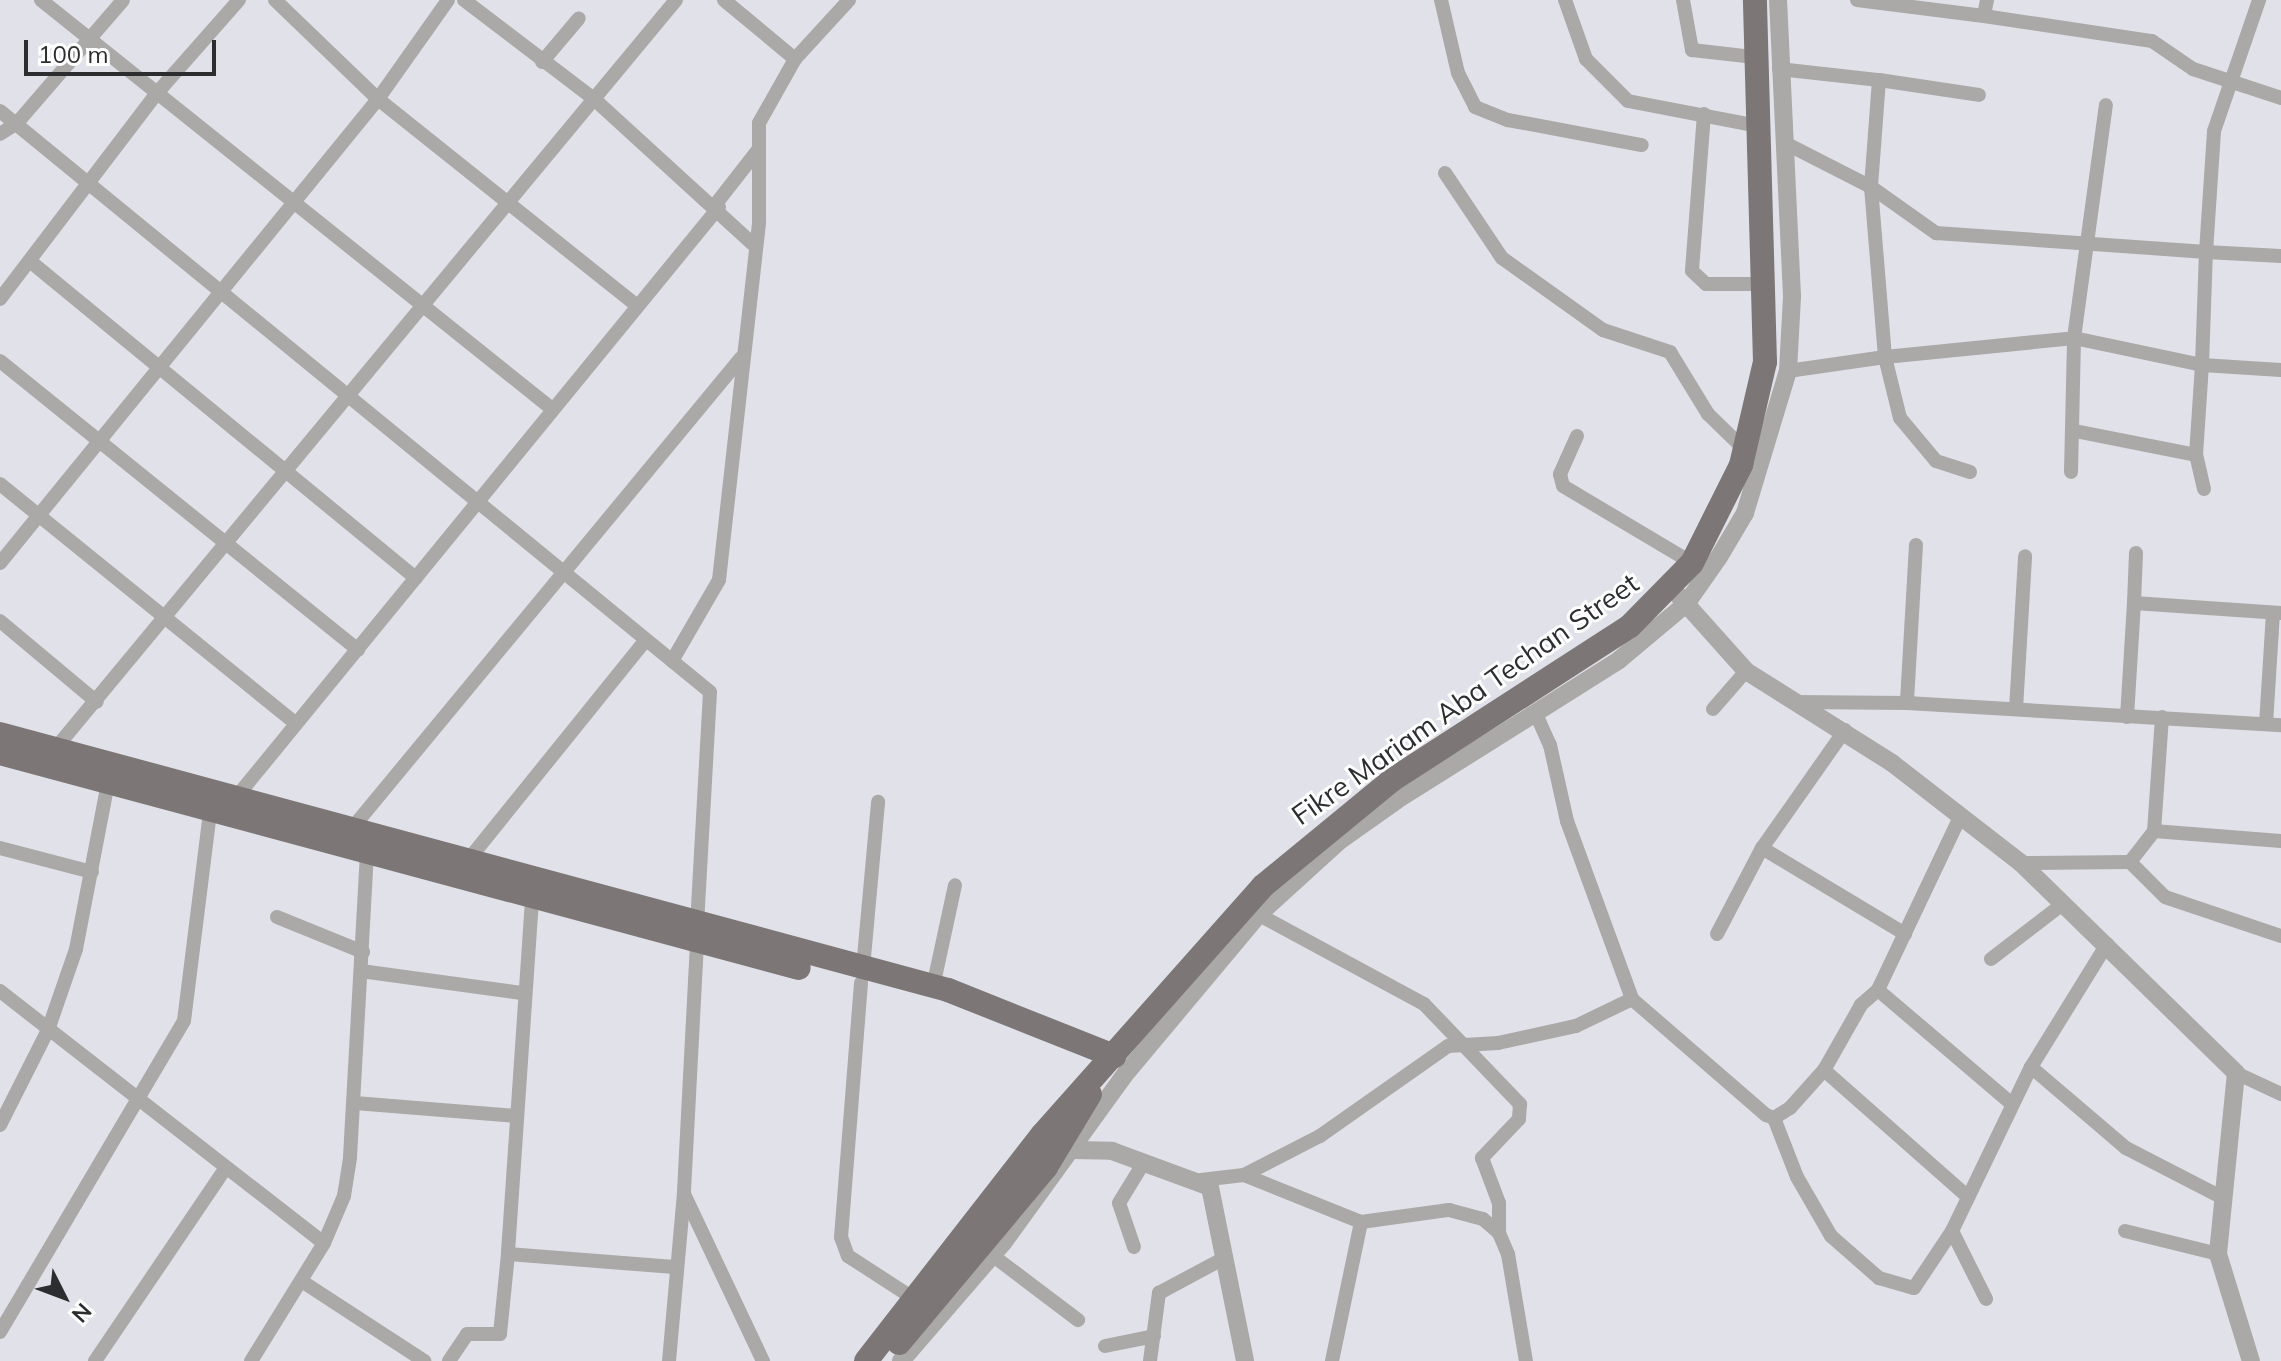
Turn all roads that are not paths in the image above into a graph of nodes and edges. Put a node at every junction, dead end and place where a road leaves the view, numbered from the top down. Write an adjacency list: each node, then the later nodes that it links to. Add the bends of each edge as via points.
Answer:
1 (41, 0): 20 (street)
2 (123, 0): 20 (street)
3 (239, 0): 27 (street)
4 (275, 0): 30 (street)
5 (448, 0): 30 (street)
6 (464, 0): 23 (street)
7 (676, 0): 31 (street)
8 (724, 0): 22 (street)
9 (849, 0): 22 (street)
10 (1441, 0): 39 (street, via 1458,73 1475,107 1508,120)
11 (1565, 0): 34 (street, via 1586,59 1615,92 1644,105)
12 (1683, 0): 21 (street, via 1692,50)
13 (1755, 0): 21 (main road, Fikre Mariam Aba Techan Street)
14 (1778, 0): 24 (street)
15 (1857, 0): 18 (street)
16 (1987, 0): 18 (street)
17 (2259, 0): 26 (street)
18 (1984, 16): 26 (street, via 2152,41 2193,69)
19 (579, 18): 23 (street)
20 (89, 39): 27 (street); 35 (street)
21 (1753, 57): 36 (main road, Fikre Mariam Aba Techan Street)
22 (795, 59): 40 (street, via 763,109)
23 (542, 62): 31 (street)
24 (1779, 69): 25 (street); 38 (street)
25 (1879, 80): 28 (street); 43 (street)
26 (2229, 82): 29 (street); 49 (street, via 2209,153)
27 (157, 93): 42 (street); 44 (street)
28 (1979, 95)
29 (2281, 98)
30 (378, 99): 44 (street); 45 (street)
31 (594, 99): 45 (street); 46 (street)
32 (2106, 105): 48 (street)
33 (0, 111): 35 (street)
34 (1704, 114): 36 (street); 52 (street, via 1692,271 1706,284)
35 (17, 123): 37 (street); 42 (street)
36 (1758, 126): 52 (main road, Fikre Mariam Aba Techan Street)
37 (0, 134)
38 (1783, 142): 43 (street); 64 (street, via 1792,296)
39 (1642, 145)
40 (758, 150): 46 (street); 47 (street)
41 (1445, 173): 70 (street, via 1502,258 1603,330 1670,352 1708,414)
42 (88, 185): 51 (street); 53 (street)
43 (1871, 187): 48 (street, via 1936,233); 58 (street)
44 (296, 201): 53 (street); 55 (street)
45 (506, 202): 55 (street); 56 (street)
46 (717, 206): 47 (street); 56 (street)
47 (753, 244): 59 (street)
48 (2085, 245): 49 (street); 57 (street)
49 (2206, 252): 50 (street); 62 (street)
50 (2281, 256)
51 (31, 262): 54 (street); 61 (street)
52 (1762, 284): 70 (main road, Fikre Mariam Aba Techan Street, via 1765,362)
53 (219, 292): 61 (street); 65 (street)
54 (0, 299)
55 (421, 305): 65 (street); 66 (street)
56 (636, 305): 66 (street)
57 (2074, 338): 58 (street); 62 (street); 67 (street)
58 (1885, 357): 64 (street); 73 (street, via 1900,418 1936,461)
59 (741, 358): 85 (street); 94 (street, via 719,580)
60 (0, 361): 69 (street)
61 (160, 365): 69 (street); 72 (street)
62 (2202, 365): 63 (street); 71 (street)
63 (2281, 370)
64 (1788, 371): 87 (street, via 1745,513)
65 (351, 394): 72 (street); 77 (street)
66 (551, 408): 77 (street)
67 (2075, 431): 71 (street); 74 (street)
68 (1577, 436): 84 (street, via 1560,474 1563,486)
69 (99, 441): 78 (street); 79 (street)
70 (1745, 450): 84 (main road, Fikre Mariam Aba Techan Street, via 1727,502)
71 (2196, 455): 76 (street)
72 (287, 470): 79 (street); 86 (street)
73 (1970, 472)
74 (2071, 472)
75 (0, 484): 78 (street)
76 (2204, 489)
77 (479, 497): 85 (street); 86 (street)
78 (39, 516): 83 (street); 90 (street)
79 (224, 544): 90 (street); 93 (street)
80 (1916, 545): 98 (street)
81 (2136, 553): 88 (street)
82 (2025, 556): 100 (street)
83 (0, 563)
84 (1692, 563): 87 (main road, Fikre Mariam Aba Techan Street)
85 (562, 568): 92 (street); 116 (street)
86 (416, 578): 93 (street)
87 (1679, 596): 95 (street); 101 (street, via 1619,660); 128 (main road, Fikre Mariam Aba Techan Street, via 1352,808)
88 (2134, 603): 89 (street); 102 (street)
89 (2277, 613): 105 (street)
90 (167, 619): 96 (street); 104 (street)
91 (0, 621): 96 (street)
92 (645, 641): 94 (street); 123 (street)
93 (358, 650): 104 (street)
94 (672, 661): 130 (street, via 710,692 713,708)
95 (1746, 671): 97 (street); 99 (street)
96 (97, 702): 108 (street)
97 (1795, 702): 98 (street); 106 (street)
98 (1907, 703): 100 (street)
99 (1713, 709)
100 (2016, 709): 102 (street)
101 (1536, 714): 128 (street, via 1349,834); 143 (street, via 1567,821)
102 (2127, 717): 103 (street)
103 (2162, 717): 105 (street); 115 (street)
104 (295, 723): 111 (street)
105 (2273, 724)
106 (1845, 730): 114 (street); 119 (street)
107 (0, 734): 108 (main road)
108 (55, 749): 111 (main road)
109 (0, 753): 110 (main road)
110 (108, 783): 113 (main road); 124 (street)
111 (234, 800): 116 (main road)
112 (878, 802): 138 (street)
113 (210, 813): 120 (main road); 152 (street, via 184,1021)
114 (1961, 815): 122 (street); 132 (street)
115 (2154, 831): 117 (street); 121 (street)
116 (349, 832): 123 (main road)
117 (2281, 841)
118 (0, 848): 124 (street)
119 (1762, 848): 131 (street); 132 (street)
120 (367, 857): 126 (main road); 135 (street)
121 (2130, 862): 122 (street); 133 (street, via 2165,897)
122 (2021, 863): 127 (street)
123 (465, 864): 130 (main road)
124 (92, 872): 145 (street, via 76,949)
125 (955, 885): 139 (street)
126 (532, 900): 130 (main road); 142 (street)
127 (2064, 903): 134 (street); 136 (street)
128 (1251, 910): 146 (street, via 1405,991); 147 (main road, Fikre Mariam Aba Techan Street); 157 (street)
129 (277, 917): 135 (street)
130 (697, 934): 138 (main road); 165 (street)
131 (1717, 934)
132 (1905, 934): 140 (street)
133 (2281, 936)
134 (2107, 944): 148 (street); 150 (street)
135 (363, 952): 137 (street)
136 (1991, 959)
137 (361, 971): 142 (street); 153 (street)
138 (862, 975): 139 (main road); 144 (main road, via 944,1003); 180 (street, via 841,1237 848,1256)
139 (933, 987): 144 (main road)
140 (1878, 990): 149 (street, via 1861,1005); 154 (street)
141 (0, 991): 145 (street)
142 (522, 993): 155 (street)
143 (1632, 999): 146 (street, via 1567,1028 1498,1043); 156 (street, via 1755,1108)
144 (981, 1005): 147 (main road)
145 (48, 1030): 152 (street); 158 (street)
146 (1463, 1043): 163 (street, via 1448,1046 1320,1136); 171 (street, via 1522,1111 1482,1158 1499,1203)
147 (1107, 1063): 180 (main road, Fikre Mariam Aba Techan Street); 194 (main road, via 1046,1167)
148 (2031, 1067): 154 (street); 167 (street, via 2126,1148)
149 (1824, 1070): 156 (street); 166 (street)
150 (2236, 1073): 151 (street); 167 (street)
151 (2279, 1090)
152 (140, 1098): 162 (street); 183 (street)
153 (355, 1103): 155 (street); 172 (street, via 344,1196)
154 (2012, 1104): 166 (street)
155 (516, 1116): 174 (street)
156 (1774, 1118): 169 (street, via 1797,1177 1831,1236 1879,1278 1914,1288)
157 (1092, 1124): 159 (street); 160 (street)
158 (0, 1125)
159 (1073, 1150): 160 (street); 176 (street)
160 (1112, 1151): 161 (street)
161 (1144, 1162): 164 (street); 173 (street, via 1119,1203)
162 (225, 1169): 172 (street); 188 (street)
163 (1244, 1175): 164 (street); 168 (street)
164 (1201, 1180): 177 (street, via 1216,1200)
165 (684, 1194): 178 (street); 192 (street)
166 (1968, 1197): 169 (street)
167 (2221, 1197): 175 (street)
168 (1361, 1222): 171 (street, via 1449,1210 1483,1219); 187 (street)
169 (1952, 1231): 181 (street)
170 (2125, 1231): 175 (street)
171 (1499, 1233): 198 (street, via 1515,1284)
172 (324, 1243): 179 (street)
173 (1134, 1247)
174 (508, 1254): 178 (street); 190 (street, via 500,1334 467,1334)
175 (2218, 1254): 199 (street)
176 (992, 1255): 182 (street); 195 (street)
177 (1226, 1257): 184 (street, via 1159,1293); 197 (street)
178 (674, 1267): 191 (street)
179 (303, 1282): 186 (street); 189 (street)
180 (913, 1298): 193 (main road, Fikre Mariam Aba Techan Street)
181 (1986, 1299)
182 (1078, 1320)
183 (0, 1332)
184 (1154, 1336): 185 (street); 196 (street)
185 (1105, 1346)
186 (258, 1358)
187 (1335, 1360)
188 (95, 1361)
189 (424, 1361)
190 (449, 1361)
191 (669, 1361)
192 (763, 1361)
193 (866, 1361)
194 (885, 1361)
195 (901, 1361)
196 (1150, 1361)
197 (1245, 1361)
198 (1526, 1361)
199 (2251, 1361)

